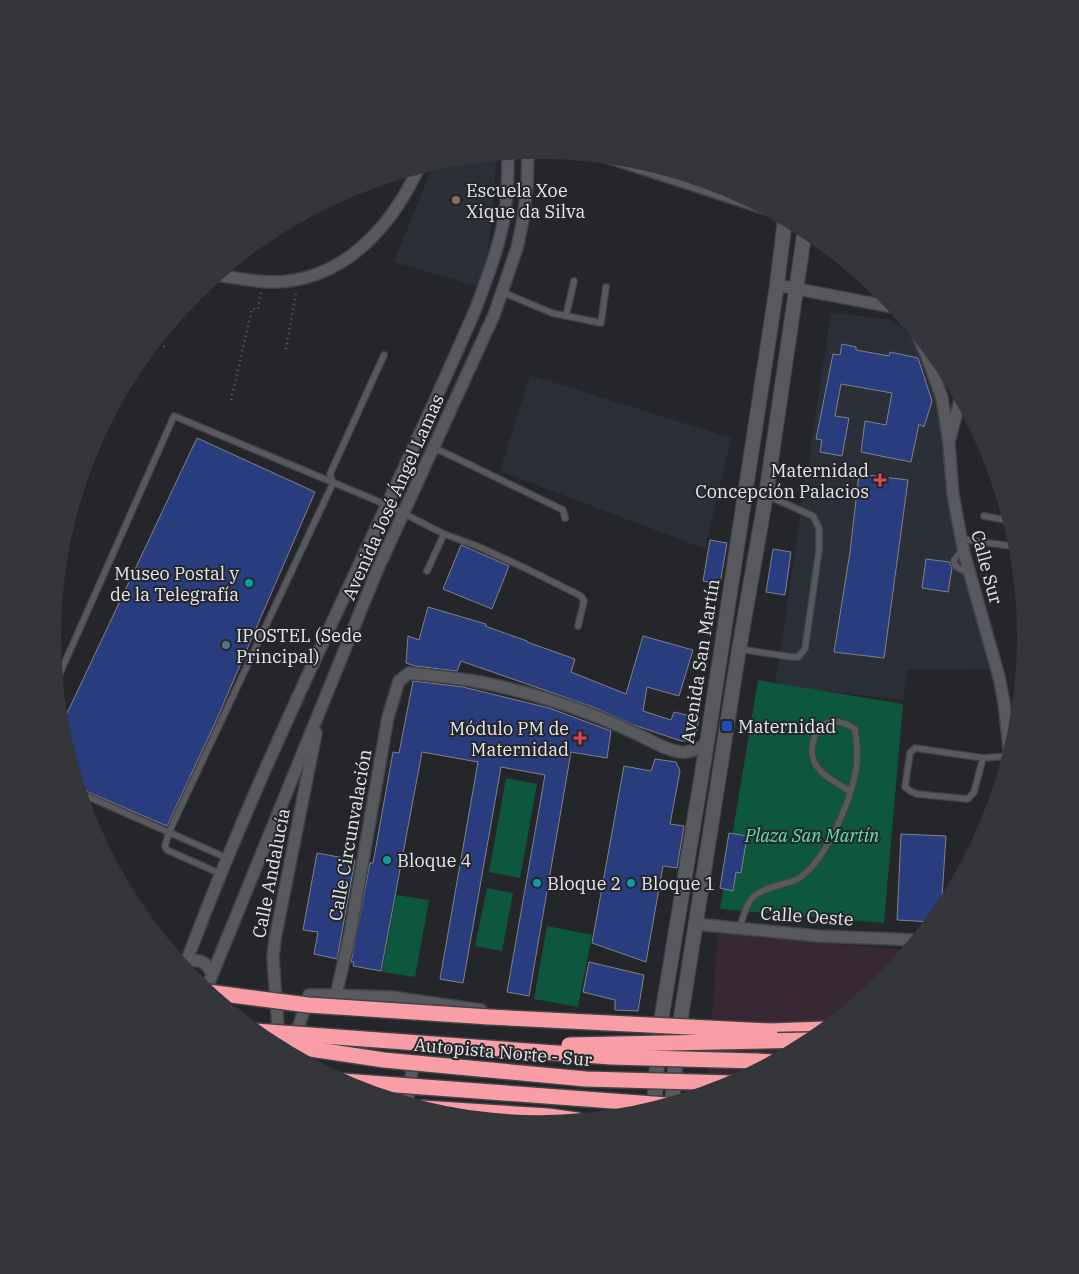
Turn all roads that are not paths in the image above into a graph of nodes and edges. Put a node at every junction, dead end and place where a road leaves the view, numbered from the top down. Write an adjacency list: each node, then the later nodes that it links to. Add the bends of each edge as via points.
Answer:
1 (528, 159): 13 (street, Avenida José Ángel Lamas, via 523,220)
2 (508, 160): 23 (street, Avenida José Ángel Lamas, via 504,218 490,270)
3 (414, 176): 8 (street, via 386,222 366,244 339,265 298,280 264,282)
4 (682, 181): 5 (street)
5 (702, 187)
6 (784, 226): 10 (main road, Avenida San Martín)
7 (804, 238): 12 (main road, Avenida San Martín)
8 (225, 276)
9 (574, 281): 15 (lane)
10 (778, 285): 12 (street); 37 (main road, Avenida San Martín)
11 (606, 287): 15 (lane, via 601,323)
12 (796, 289): 14 (street); 22 (main road, Avenida San Martín)
13 (502, 292): 15 (lane); 20 (street, Avenida José Ángel Lamas)
14 (886, 308)
15 (566, 316)
16 (925, 354): 19 (street, Calle Sur, via 942,398)
17 (384, 355): 21 (lane, via 330,474)
18 (958, 406): 19 (street, Calle Sur)
19 (948, 444): 29 (street, Calle Sur)
20 (434, 448): 24 (street, Avenida José Ángel Lamas); 26 (lane, via 563,510)
21 (333, 483): 23 (lane); 34 (lane, via 174,416); 42 (lane)
22 (766, 495): 33 (main road, Avenida San Martín); 33 (lane, via 813,516 819,528 819,550 805,649 798,657 792,657)
23 (387, 505): 24 (lane); 43 (street, Avenida José Ángel Lamas)
24 (405, 513): 28 (lane); 35 (street, Avenida José Ángel Lamas)
25 (984, 516): 27 (lane)
26 (565, 518)
27 (1003, 519)
28 (444, 534): 31 (lane); 32 (lane, via 581,596 584,601)
29 (962, 544): 30 (lane); 36 (street, Calle Sur, via 999,677)
30 (1009, 547)
31 (427, 571)
32 (578, 626)
33 (739, 649): 45 (main road, Avenida San Martín)
34 (62, 669)
35 (321, 706): 50 (street, Avenida José Ángel Lamas); 59 (street, Calle Andalucía, via 275,939 273,958)
36 (1008, 735)
37 (707, 743): 53 (street, Calle Circunvalación, via 691,752 680,752 558,701 473,681 409,673 399,681 388,717 350,934); 57 (main road, Avenida San Martín)
38 (1002, 757): 39 (lane)
39 (983, 758): 39 (lane, via 916,748 910,753 905,787 917,794 968,798 974,792)
40 (850, 791): 40 (lane, via 857,761 855,729 847,724 824,723 818,728 812,746 814,762 823,773); 46 (lane, via 838,824 816,863 799,879 756,893 748,903)
41 (89, 797): 42 (lane)
42 (170, 832): 43 (lane); 44 (lane, via 165,846 167,850)
43 (227, 858): 44 (street, Avenida José Ángel Lamas)
44 (221, 874): 48 (street, Avenida José Ángel Lamas)
45 (695, 924): 46 (street, Calle Oeste); 68 (main road, Avenida San Martín)
46 (739, 928): 47 (street, Calle Oeste, via 818,936)
47 (909, 940)
48 (187, 960)
49 (189, 962): 50 (street, via 201,961)
50 (212, 974): 51 (street, Avenida José Ángel Lamas)
51 (209, 983)
52 (220, 993): 55 (highway, bridge, via 308,1006)
53 (336, 995): 57 (street, via 418,1000 537,1020 651,1028); 61 (street, via 309,995)
54 (813, 1029): 55 (highway)
55 (770, 1031): 58 (highway)
56 (270, 1032): 63 (highway, bridge)
57 (659, 1034): 70 (main road, Avenida San Martín)
58 (806, 1034)
59 (278, 1038)
60 (796, 1040): 63 (highway, bridge)
61 (292, 1046)
62 (292, 1046): 66 (highway, Autopista Norte - Sur, bridge, via 384,1060 586,1079)
63 (452, 1046): 64 (highway, bridge, via 612,1057)
64 (760, 1061)
65 (413, 1064): 69 (street)
66 (713, 1082)
67 (366, 1083): 71 (highway, bridge)
68 (673, 1096)
69 (408, 1097)
70 (655, 1101)
71 (645, 1103)
72 (492, 1112): 73 (highway)
73 (525, 1115)

